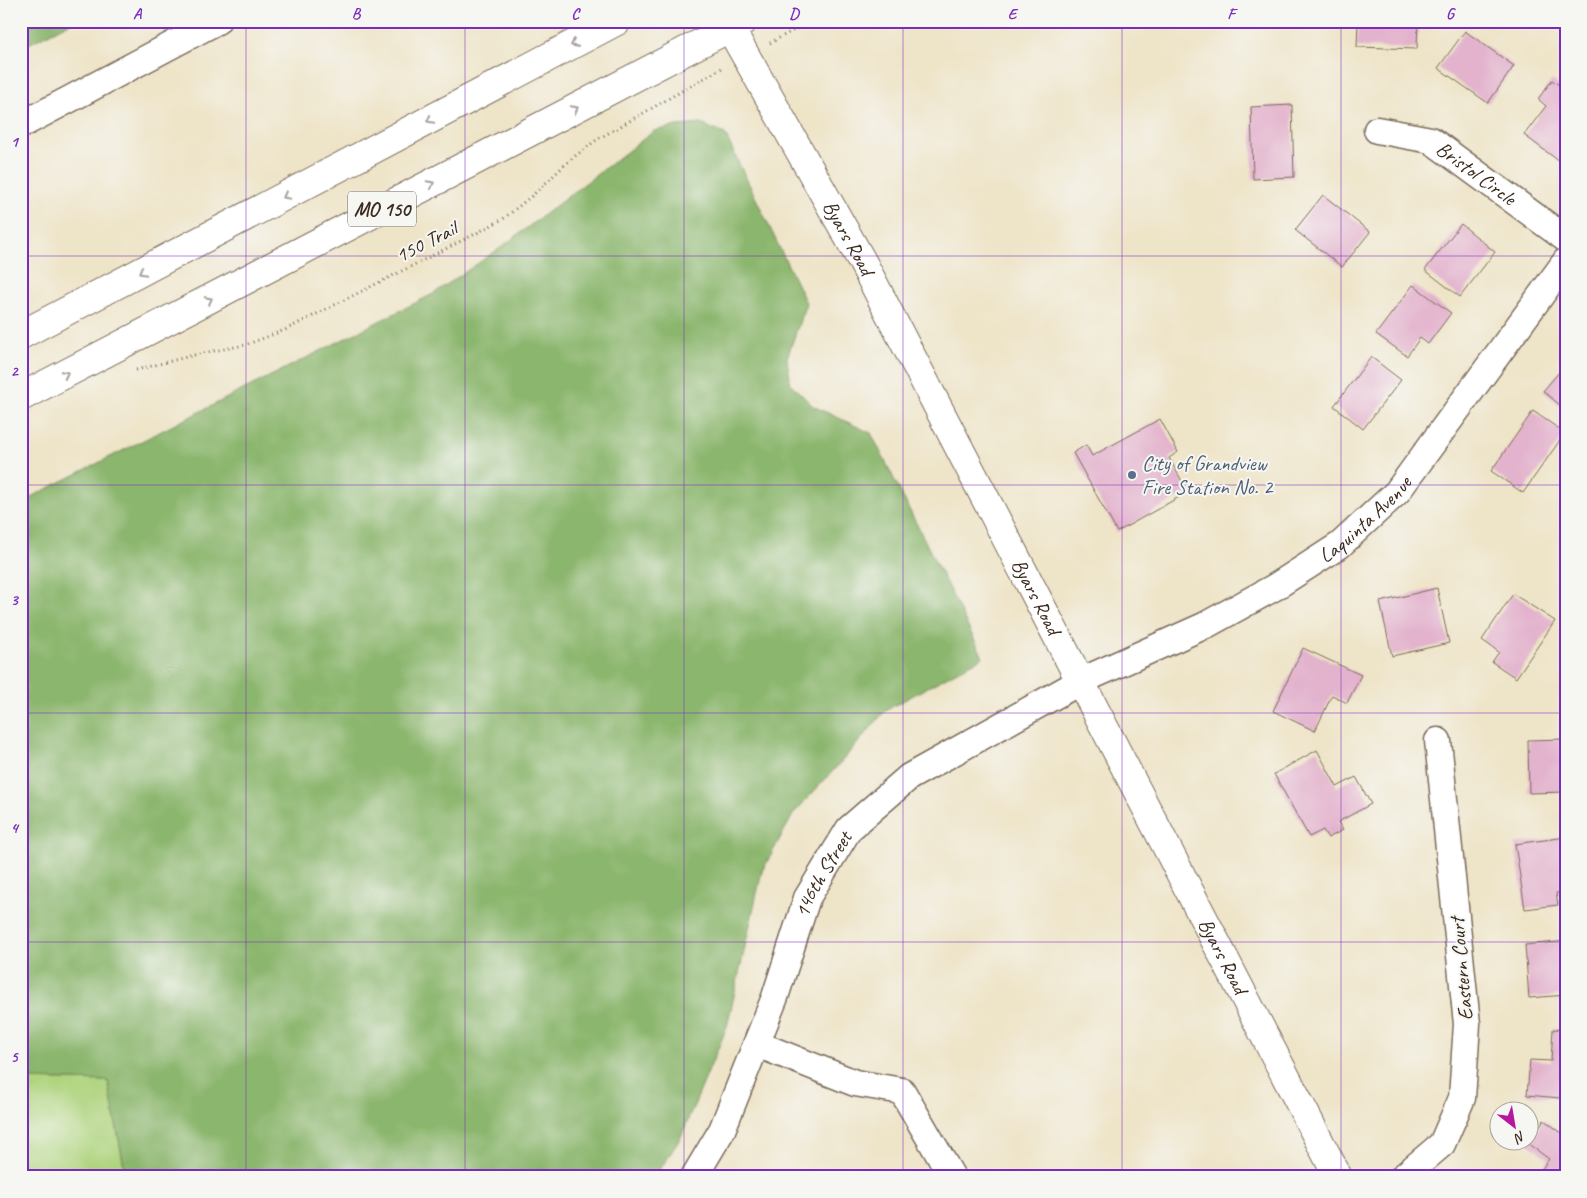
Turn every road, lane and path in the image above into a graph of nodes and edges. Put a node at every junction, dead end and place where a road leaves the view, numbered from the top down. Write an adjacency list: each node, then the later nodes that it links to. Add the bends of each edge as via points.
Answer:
1 (217, 21): 6 (street)
2 (617, 21): 10 (main road, MO 150, one-way to 10)
3 (811, 21): 5 (path, 150 Trail)
4 (733, 23): 5 (main road, Byars Road); 12 (main road, MO 150, one-way to 4)
5 (745, 55): 11 (path, 150 Trail, via 598,138 503,219 477,233 285,330 245,345); 13 (main road, Byars Road, via 863,263)
6 (21, 125)
7 (1377, 130): 8 (street, Bristol Circle, via 1431,140)
8 (1566, 239)
9 (1566, 261): 13 (street, Laquinta Avenue, via 1396,492 1340,545 1275,587 1206,625)
10 (21, 336)
11 (130, 373)
12 (21, 396)
13 (1081, 681): 15 (street, 146th Street, via 909,777 849,828 807,898); 18 (main road, Byars Road)
14 (1438, 741): 19 (street, Eastern Court, via 1467,1024 1462,1098 1442,1144)
15 (757, 1044): 16 (street, 146th Street, via 722,1130); 17 (street, via 855,1082 902,1091)
16 (694, 1177)
17 (952, 1177)
18 (1338, 1177)
19 (1403, 1177)

